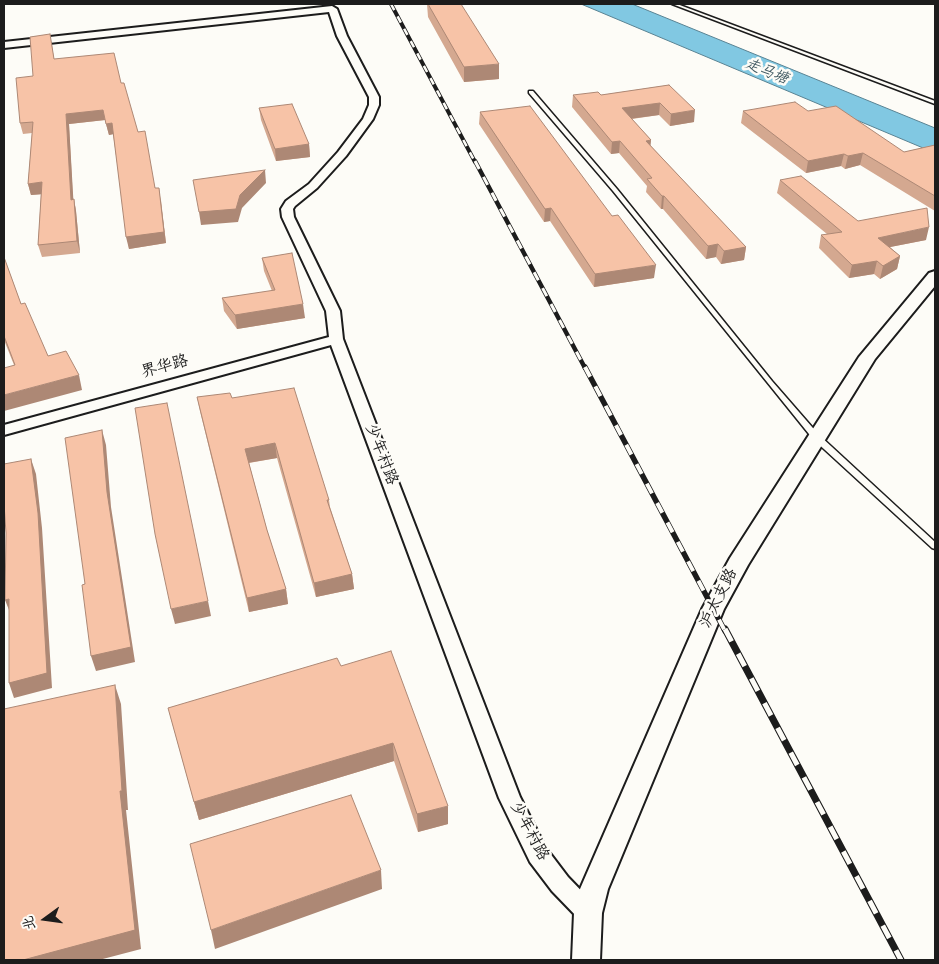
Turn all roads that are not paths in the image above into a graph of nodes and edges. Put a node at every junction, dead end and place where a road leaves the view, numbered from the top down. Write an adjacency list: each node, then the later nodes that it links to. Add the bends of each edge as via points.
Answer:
1 (674, 4): 4 (lane)
2 (4, 44): 6 (street, 少年村路, via 332,9 342,36 374,97 374,105 352,142 313,186 290,204 287,213 333,310)
3 (531, 92): 8 (lane)
4 (935, 103)
5 (935, 276): 8 (street, 沪太支路, via 868,356)
6 (336, 339): 7 (street, 界华路); 10 (street, 少年村路, via 510,798 538,855)
7 (4, 430)
8 (816, 437): 9 (lane); 10 (street, 沪太支路, via 738,563 714,609 603,865)
9 (935, 546)
10 (588, 913): 11 (street, 沪太支路)
11 (586, 960)

